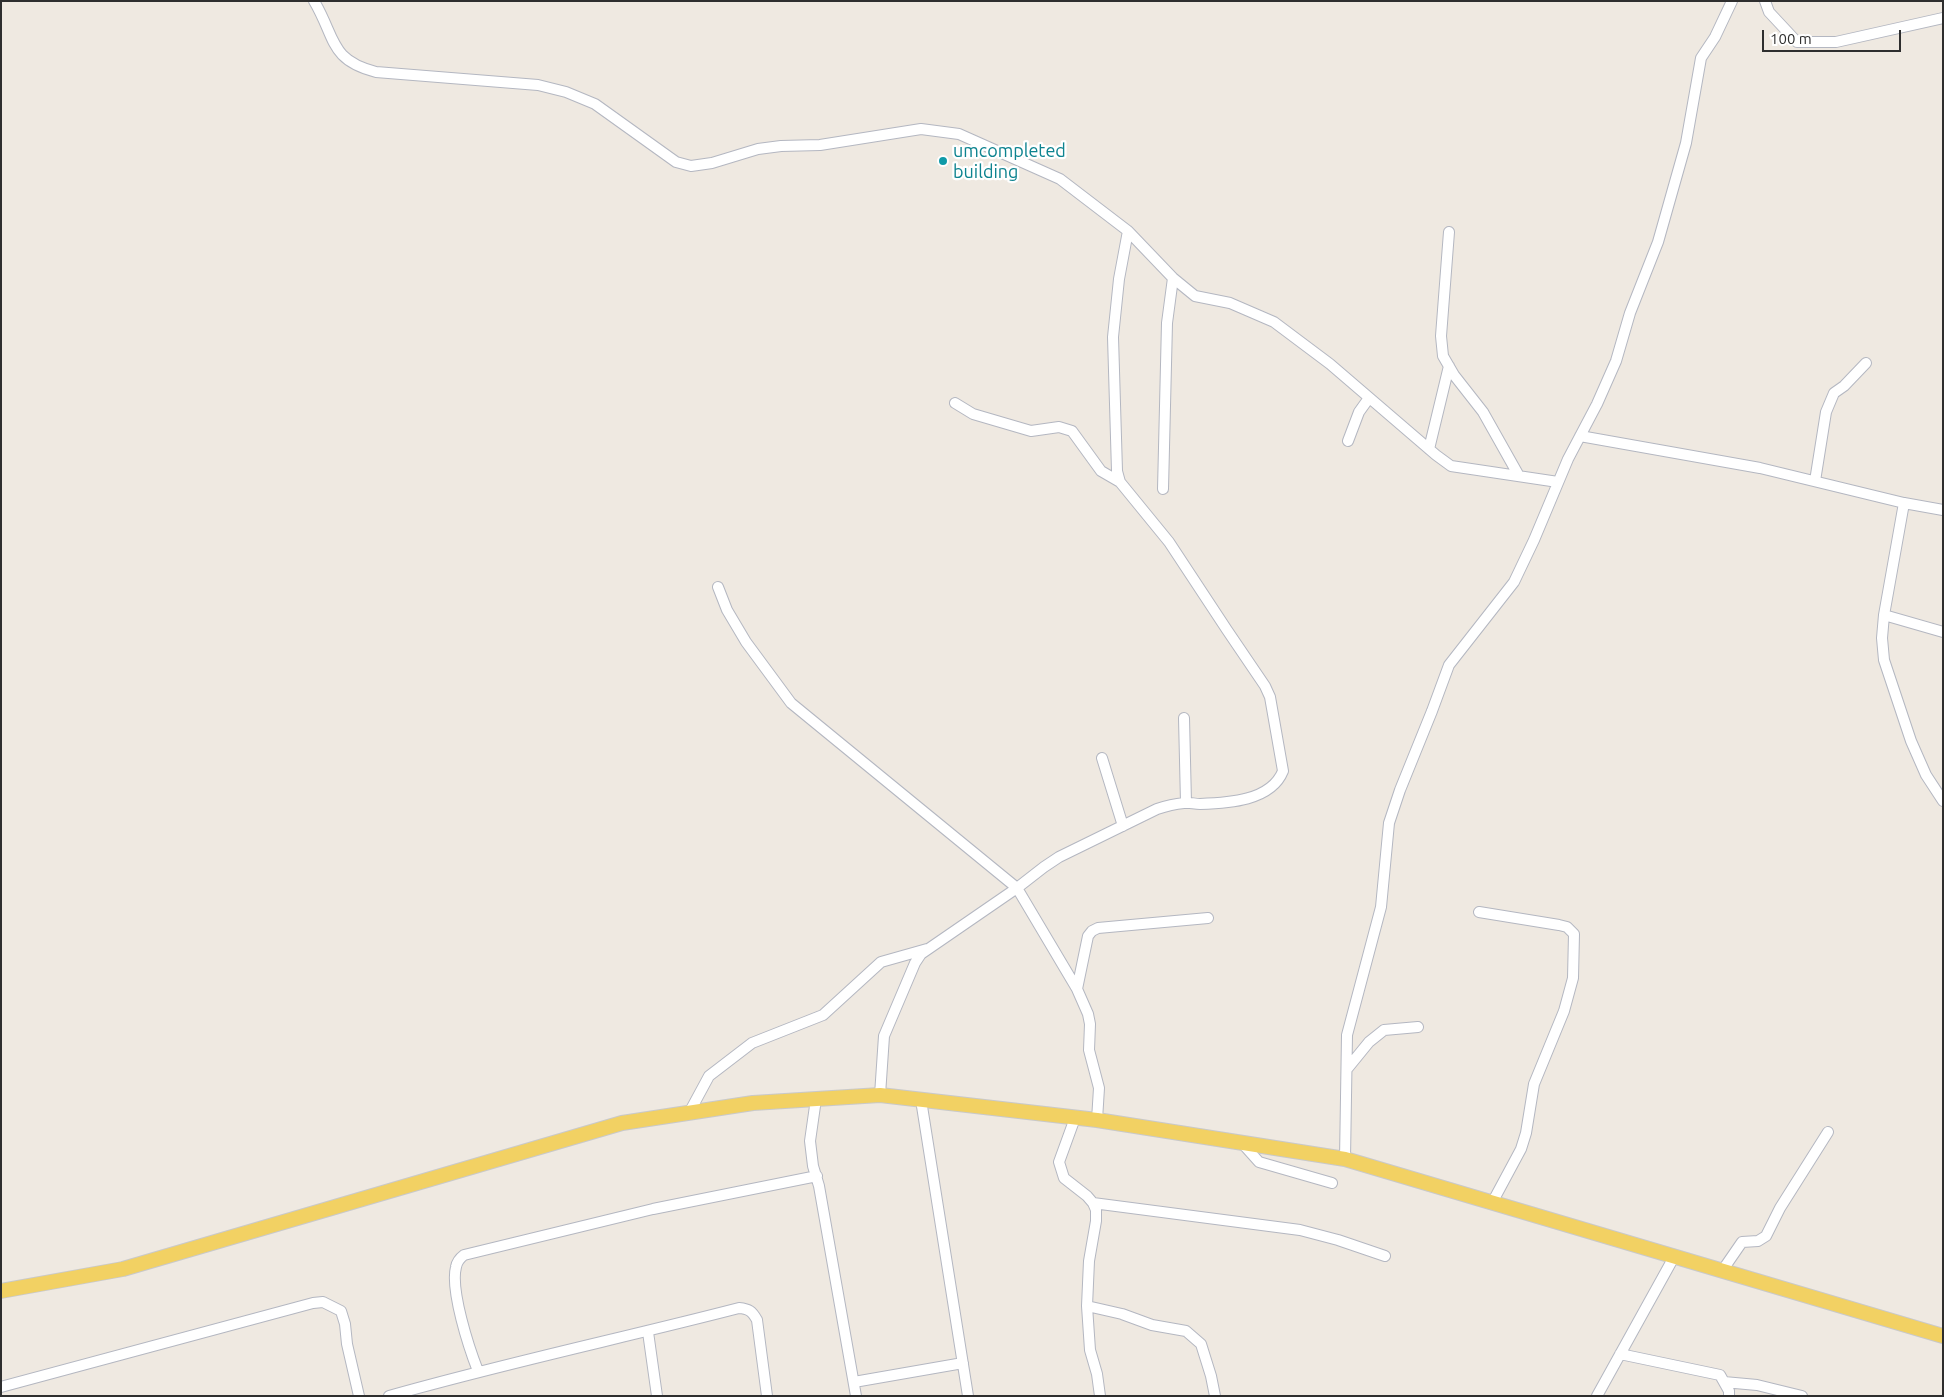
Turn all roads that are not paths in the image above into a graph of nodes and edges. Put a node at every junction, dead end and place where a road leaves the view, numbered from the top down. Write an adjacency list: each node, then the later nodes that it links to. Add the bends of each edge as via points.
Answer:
1 (314, 1): 5 (street, via 337,50 359,67 376,72 538,85 566,92 595,104 676,162 692,166 758,149 820,145 921,129 958,134 1060,180)
2 (1732, 1): 12 (street, via 1701,58 1686,143 1658,242 1630,313 1616,361)
3 (1765, 1): 4 (street, via 1770,12 1797,42 1836,42)
4 (1943, 18)
5 (1128, 231): 7 (street); 17 (street, via 1113,337 1116,461)
6 (1449, 232): 9 (street, via 1441,336 1442,356)
7 (1173, 278): 10 (street, via 1196,296 1230,303 1274,322); 19 (street, via 1167,323)
8 (1866, 363): 16 (street, via 1834,393 1826,412)
9 (1449, 366): 14 (street); 15 (street, via 1483,412)
10 (1369, 398): 13 (street, via 1359,412); 14 (street)
11 (955, 402): 17 (street, via 972,414 1030,431 1059,427 1072,431 1101,471)
12 (1580, 436): 16 (street); 18 (street)
13 (1348, 441)
14 (1429, 449): 15 (street, via 1451,466)
15 (1519, 476): 18 (street)
16 (1815, 481): 20 (street)
17 (1120, 482): 28 (street, via 1169,542 1270,697 1282,757 1283,771 1279,782 1249,798)
18 (1558, 482): 36 (street, via 1514,582 1449,665 1400,790 1389,823 1381,907 1347,1035)
19 (1163, 489)
20 (1904, 502): 21 (street); 23 (street)
21 (1943, 510)
22 (718, 587): 30 (street, via 746,642 791,703)
23 (1884, 615): 24 (street); 27 (street, via 1884,660 1911,740 1926,775)
24 (1943, 632)
25 (1184, 718): 28 (street)
26 (1102, 758): 29 (street)
27 (1943, 801)
28 (1186, 802): 29 (street, via 1157,809)
29 (1123, 826): 30 (street, via 1052,862)
30 (1017, 888): 33 (street); 34 (street)
31 (1479, 912): 49 (street, via 1559,925 1574,934 1573,978 1564,1011 1534,1084 1521,1149)
32 (1208, 918): 34 (street, via 1092,931 1088,936)
33 (929, 949): 37 (street, via 914,963 888,1024 883,1042); 40 (street, via 881,962 823,1015 752,1042 709,1076)
34 (1078, 989): 42 (street, via 1090,1024 1089,1050 1099,1088)
35 (1418, 1027): 36 (street, via 1384,1030)
36 (1347, 1069): 45 (street)
37 (880, 1095): 38 (main road); 39 (main road)
38 (816, 1099): 40 (main road, via 753,1103); 46 (street, via 810,1141)
39 (921, 1100): 41 (main road); 58 (street)
40 (689, 1113): 53 (main road, via 622,1123 123,1269)
41 (1076, 1118): 42 (main road); 48 (street, via 1059,1162 1060,1169 1064,1178)
42 (1097, 1120): 44 (main road)
43 (1828, 1132): 52 (street, via 1766,1236 1758,1241 1742,1242)
44 (1242, 1143): 45 (main road); 47 (street, via 1259,1162)
45 (1344, 1159): 49 (main road)
46 (817, 1176): 59 (street, via 653,1209 464,1255 459,1260 455,1277 466,1340); 60 (street)
47 (1332, 1183)
48 (1093, 1203): 50 (street, via 1300,1230); 54 (street, via 1096,1221 1089,1261)
49 (1492, 1203): 51 (main road)
50 (1385, 1256)
51 (1674, 1257): 52 (main road); 57 (street)
52 (1722, 1272): 56 (main road)
53 (1, 1291)
54 (1087, 1306): 69 (street, via 1090,1350); 70 (street, via 1152,1325 1186,1331 1201,1344)
55 (648, 1332): 59 (street); 65 (street); 66 (street, via 739,1308 747,1309 756,1320)
56 (1943, 1336)
57 (1620, 1354): 61 (street, via 1720,1375); 71 (street)
58 (963, 1363): 60 (street); 68 (street)
59 (478, 1371): 64 (street)
60 (854, 1382): 67 (street)
61 (1724, 1382): 72 (street); 73 (street, via 1757,1385)
62 (1, 1387): 63 (street, via 323,1302 341,1311)
63 (359, 1396)
64 (389, 1396)
65 (657, 1396)
66 (766, 1396)
67 (856, 1396)
68 (968, 1396)
69 (1100, 1396)
70 (1214, 1396)
71 (1597, 1396)
72 (1729, 1396)
73 (1802, 1396)

